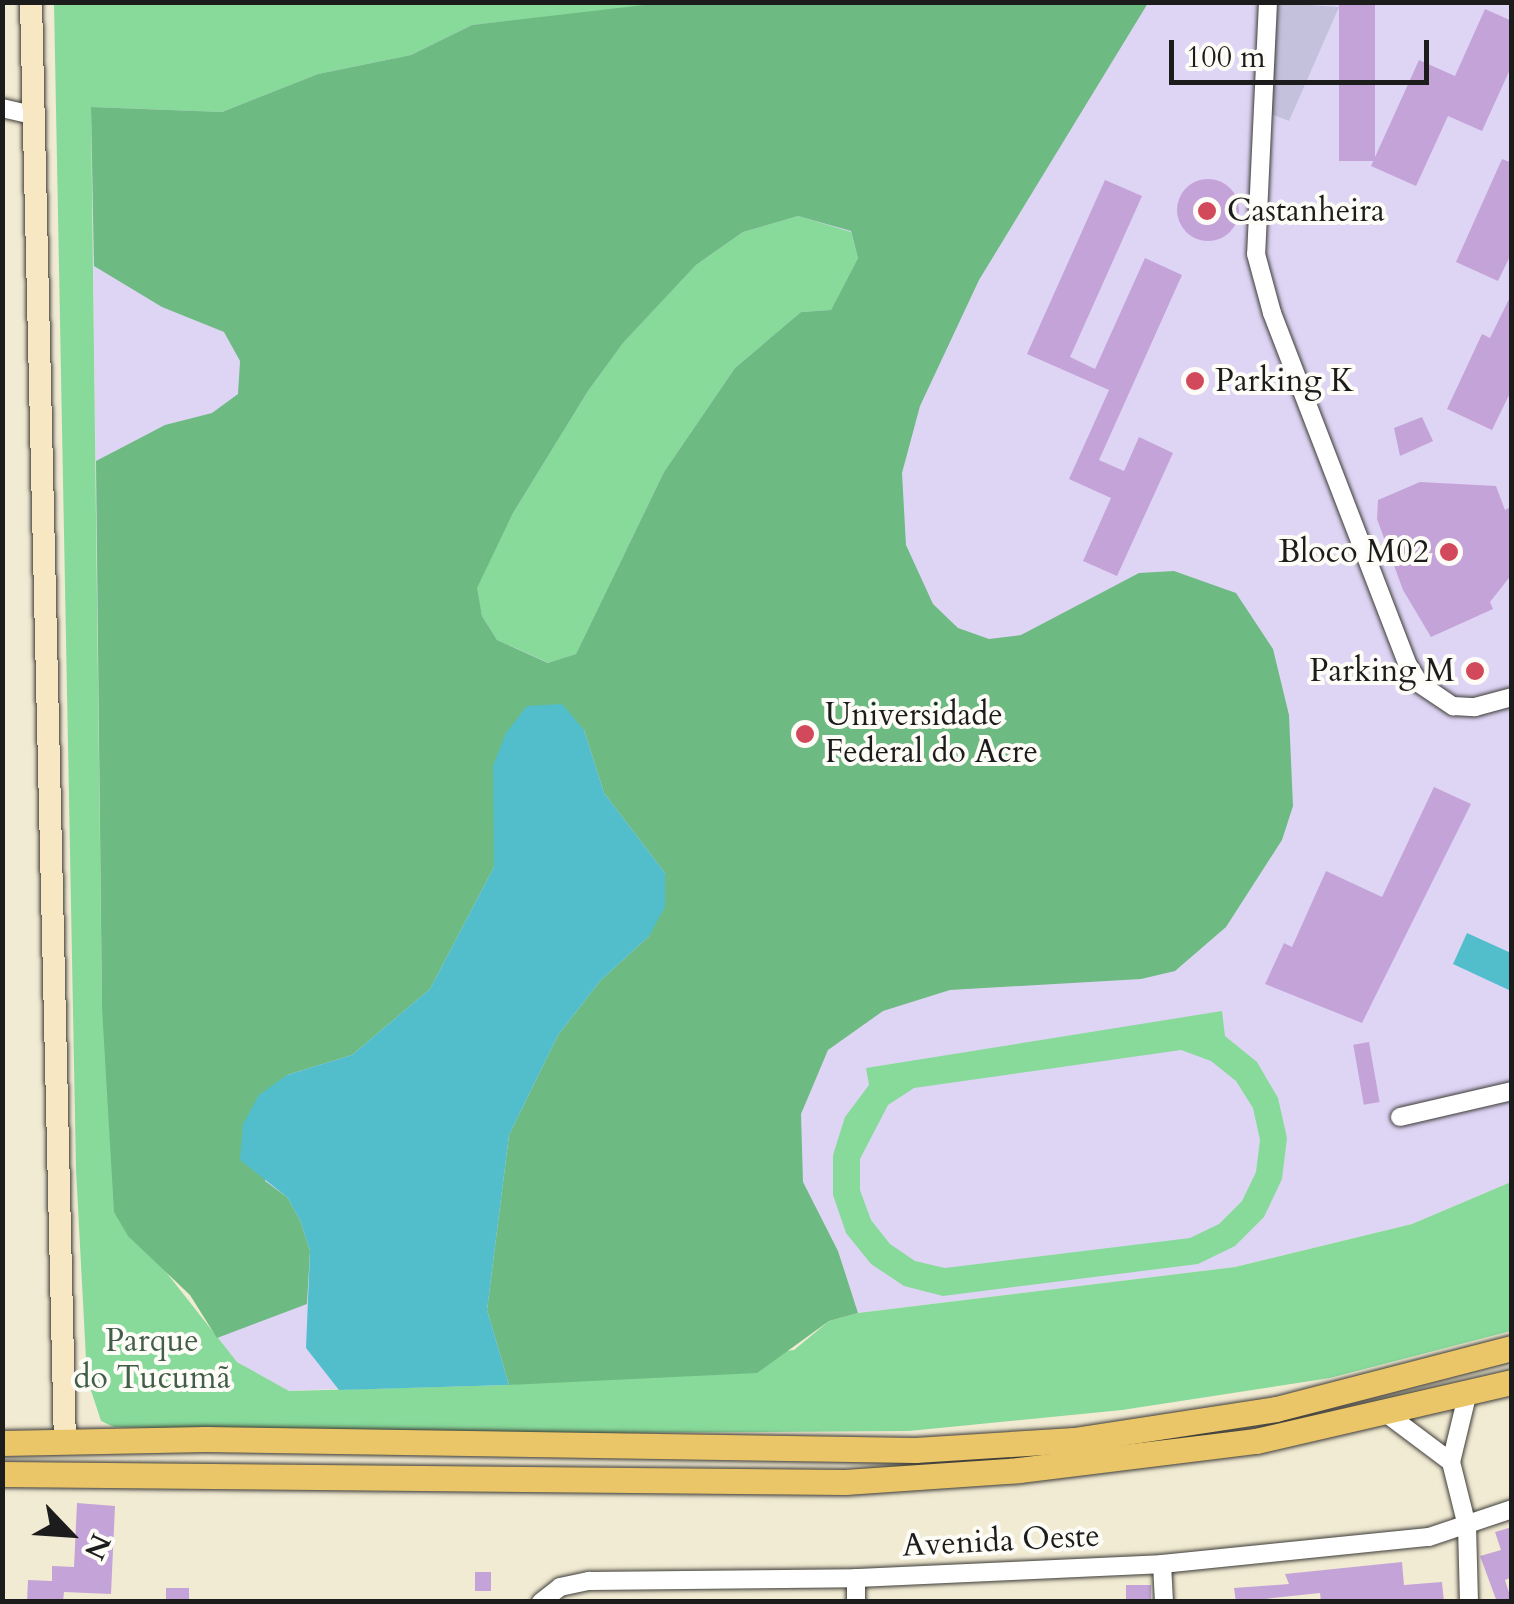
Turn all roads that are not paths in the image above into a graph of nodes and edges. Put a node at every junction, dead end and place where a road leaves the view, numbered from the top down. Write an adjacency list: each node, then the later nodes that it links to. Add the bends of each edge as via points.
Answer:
1 (31, 2): 4 (street)
2 (1268, 2): 5 (street, via 1256,254 1272,313 1408,665 1420,684 1453,706 1475,708)
3 (2, 108): 4 (street)
4 (32, 115): 14 (street)
5 (1512, 697)
6 (1512, 1091): 7 (street)
7 (1400, 1117)
8 (1512, 1348): 12 (main road, via 1276,1410 1074,1440 775,1452)
9 (1512, 1382): 10 (main road)
10 (1467, 1396): 11 (main road); 15 (street)
11 (1387, 1414): 15 (street); 17 (main road, via 1133,1457 846,1482)
12 (317, 1442): 14 (main road); 17 (main road, via 324,1459)
13 (2, 1443): 14 (main road)
14 (65, 1443)
15 (1451, 1462): 19 (street)
16 (2, 1474): 17 (main road)
17 (315, 1481)
18 (1512, 1509): 19 (street, Avenida Oeste)
19 (1467, 1526): 20 (street, Avenida Oeste, via 1429,1538); 25 (street)
20 (1162, 1564): 21 (street, Avenida Oeste); 24 (street)
21 (856, 1578): 22 (street, Avenida Oeste, via 589,1581 560,1587); 23 (street)
22 (541, 1602)
23 (856, 1602)
24 (1164, 1602)
25 (1470, 1602)

